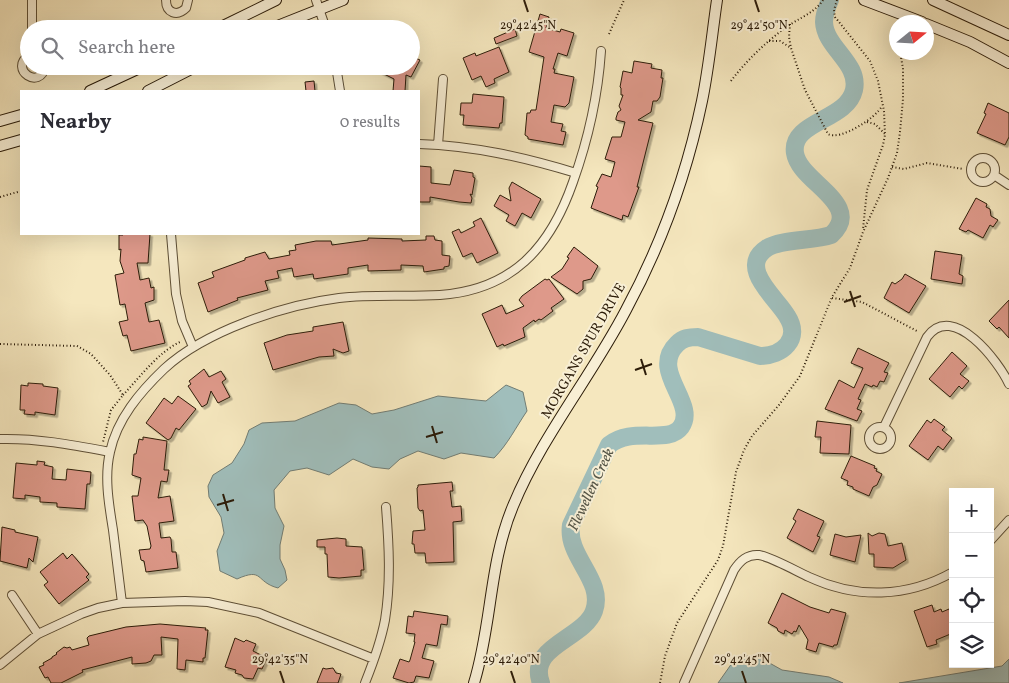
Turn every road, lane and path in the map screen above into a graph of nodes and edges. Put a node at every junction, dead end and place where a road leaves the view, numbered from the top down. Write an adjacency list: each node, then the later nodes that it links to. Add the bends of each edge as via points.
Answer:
1 (32, 0): 14 (street)
2 (166, 0): 3 (street, via 168,9 178,13 185,10)
3 (188, 0)
4 (276, 0): 15 (street)
5 (343, 0): 12 (street)
6 (624, 0): 20 (path)
7 (717, 0): 76 (street, MORGANS SPUR DRIVE, via 702,102 674,200 626,310 539,454 512,507 497,556 483,651)
8 (823, 0): 18 (path)
9 (837, 0): 37 (path, via 835,17 870,61)
10 (864, 0): 13 (street)
11 (933, 0): 21 (street)
12 (318, 4): 16 (street); 17 (street)
13 (904, 15)
14 (32, 20)
15 (235, 20)
16 (287, 20)
17 (323, 20)
18 (790, 24): 22 (path); 23 (path)
19 (934, 27): 26 (street)
20 (609, 34)
21 (1009, 34)
22 (768, 42): 23 (path, via 780,41); 33 (path)
23 (791, 48): 40 (path, via 805,90 830,135 838,136)
24 (601, 51): 48 (street, via 596,98)
25 (902, 60): 46 (path, via 902,107 897,153)
26 (1009, 63)
27 (27, 75): 28 (street, via 35,78)
28 (41, 75)
29 (125, 75): 34 (street)
30 (179, 75): 35 (street)
31 (337, 75): 36 (street)
32 (443, 79): 44 (street)
33 (731, 81)
34 (92, 90)
35 (150, 90)
36 (340, 90)
37 (882, 103): 40 (path, via 875,116); 41 (path)
38 (20, 115): 39 (street)
39 (0, 121)
40 (865, 122): 41 (path, via 875,124)
41 (885, 135): 53 (path, via 867,190)
42 (20, 140): 45 (street)
43 (420, 144): 44 (street)
44 (438, 144): 48 (street, via 495,152)
45 (0, 146)
46 (892, 167): 47 (path, via 904,169 927,163); 53 (path)
47 (963, 169)
48 (576, 173): 59 (street, via 561,214 547,237 511,273 491,283 470,291 441,295 349,297 311,303 243,324)
49 (994, 175): 50 (street)
50 (1009, 185)
51 (20, 191): 52 (path)
52 (0, 197)
53 (863, 232): 55 (path, via 850,268)
54 (171, 235): 57 (street, via 176,294)
55 (832, 298): 56 (path, via 862,302); 77 (path, via 800,376 744,450 730,498 719,558 677,623 665,656)
56 (917, 330)
57 (189, 338): 59 (street); 61 (path, via 168,350)
58 (0, 344): 61 (path, via 78,346 110,375)
59 (193, 347): 65 (street, via 141,393 117,432)
60 (1009, 384): 62 (street, via 996,362 968,334 950,326 932,330)
61 (123, 395): 64 (path, via 110,410)
62 (884, 427)
63 (0, 439): 64 (street, via 61,442)
64 (101, 450): 65 (street)
65 (110, 452): 71 (street, via 107,479)
66 (386, 507): 73 (street, via 389,579 384,621)
67 (1009, 520): 68 (street)
68 (994, 536)
69 (949, 574): 78 (street, via 911,589 863,592 822,583 761,556 749,557 734,570)
70 (12, 595): 72 (street)
71 (122, 603): 72 (street, via 81,614); 73 (street, via 185,601 231,606)
72 (38, 634): 74 (street)
73 (374, 659): 75 (street)
74 (0, 665)
75 (365, 683)
76 (474, 683)
77 (660, 683)
78 (684, 683)

